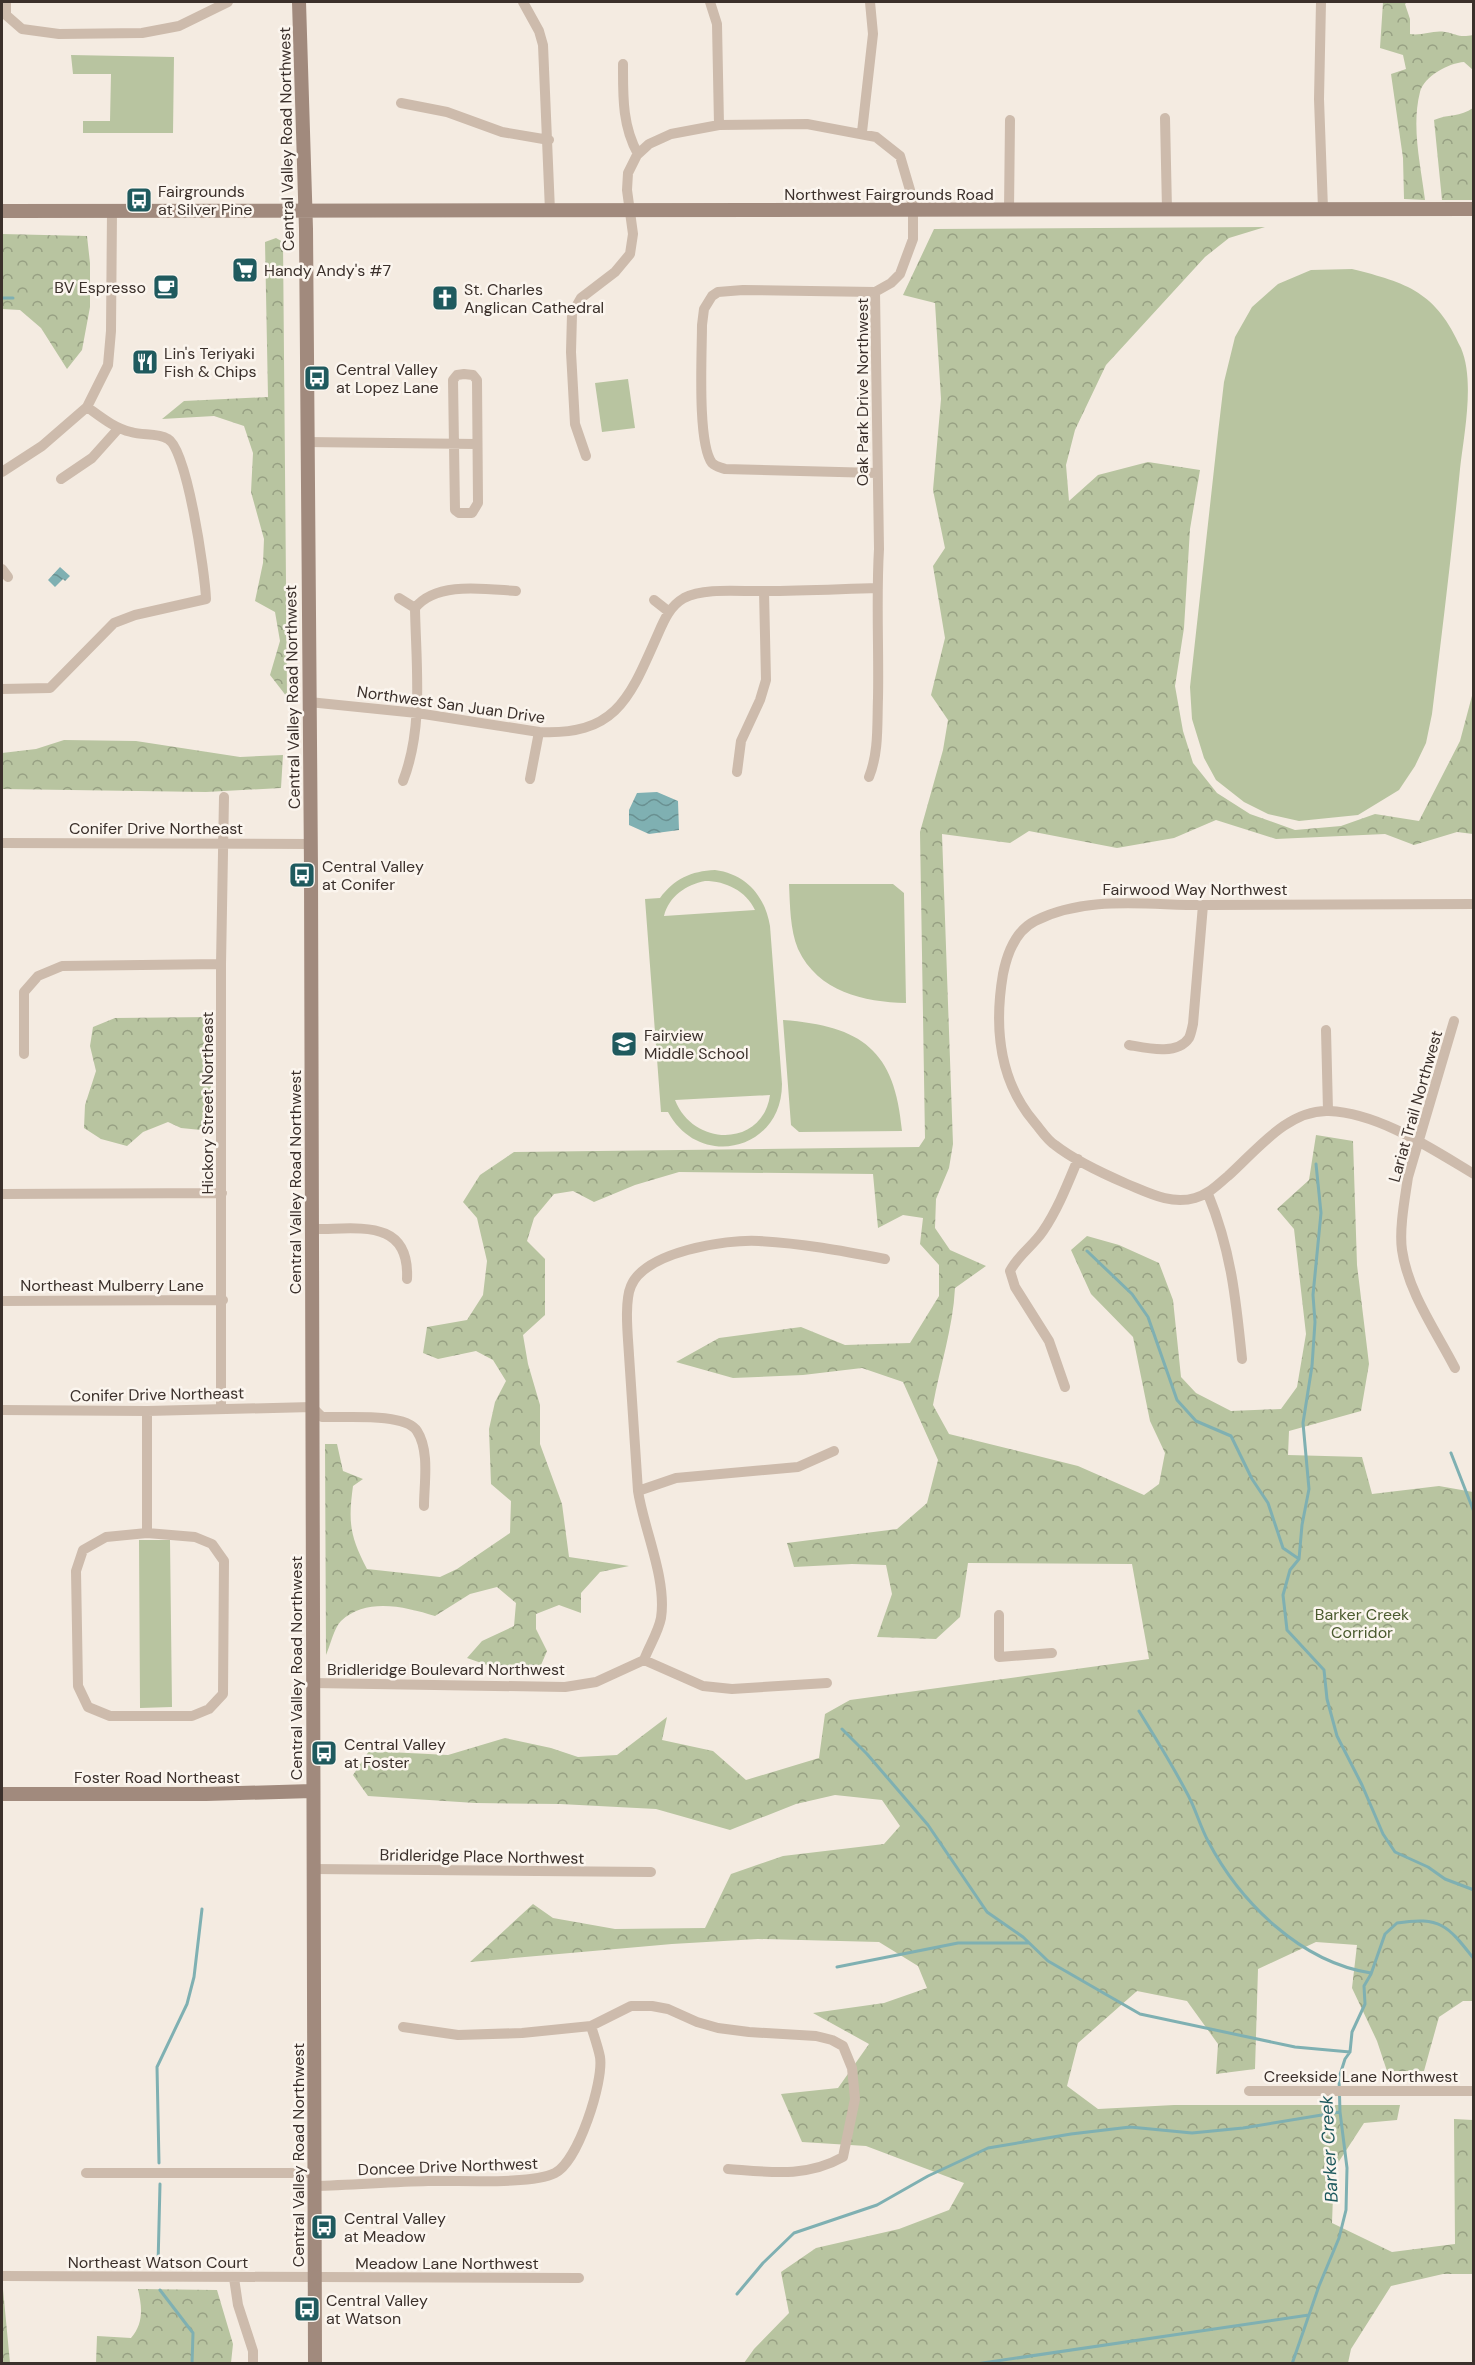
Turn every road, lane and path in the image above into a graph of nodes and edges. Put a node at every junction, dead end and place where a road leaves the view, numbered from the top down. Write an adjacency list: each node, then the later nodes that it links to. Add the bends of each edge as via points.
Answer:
1 (6, 2): 2 (street, via 6,15 22,29 59,34 142,33 179,26)
2 (228, 2)
3 (299, 2): 23 (main road, Central Valley Road Northwest)
4 (523, 2): 14 (street, via 543,45)
5 (710, 2): 12 (street, via 717,24)
6 (870, 2): 13 (street, via 873,34)
7 (1321, 2): 16 (street)
8 (623, 64): 15 (street, via 623,106)
9 (401, 104): 14 (street, via 447,112 502,132)
10 (1165, 118): 20 (street)
11 (1010, 120): 19 (street)
12 (719, 125): 13 (street, via 807,124); 15 (street, via 671,134)
13 (862, 132): 18 (street, Oak Park Drive Northwest, via 876,137 900,156)
14 (549, 140): 24 (street)
15 (638, 154): 25 (street, via 628,173)
16 (1323, 209): 17 (main road, Northwest Fairgrounds Road); 20 (main road, Northwest Fairgrounds Road)
17 (1473, 209)
18 (913, 210): 19 (main road, Northwest Fairgrounds Road); 25 (main road, Northwest Fairgrounds Road); 26 (street, Oak Park Drive Northwest, via 913,239 904,266 891,284)
19 (1010, 210): 20 (main road, Northwest Fairgrounds Road)
20 (1167, 210)
21 (2, 211): 22 (main road, Northwest Fairgrounds Road)
22 (112, 211): 23 (main road, Northwest Fairgrounds Road); 27 (street, via 108,365)
23 (304, 211): 24 (main road, Northwest Fairgrounds Road); 29 (main road, Central Valley Road Northwest)
24 (550, 211): 25 (main road, Northwest Fairgrounds Road)
25 (630, 211): 32 (street, via 630,254 615,272 581,298 572,314 575,424)
26 (875, 292): 34 (street, Oak Park Drive Northwest); 34 (street, via 718,292 704,309 702,325 704,438 715,466)
27 (87, 408): 28 (street); 33 (street, via 42,446)
28 (118, 429): 35 (street, via 92,458); 43 (street, via 152,434 175,444 184,468 205,574 206,599 114,623 50,688)
29 (306, 442): 30 (street); 44 (main road, Central Valley Road Northwest)
30 (453, 443): 31 (street); 31 (street, via 455,510 465,514 472,513 478,503); 31 (street, via 453,380 464,374 477,380)
31 (477, 444)
32 (586, 456)
33 (2, 472)
34 (877, 472): 36 (street, Oak Park Drive Northwest)
35 (61, 479)
36 (877, 588): 38 (street); 48 (street, Oak Park Drive Northwest, via 877,744)
37 (516, 591): 41 (street, via 436,592 423,598)
38 (764, 591): 42 (street, via 699,594 684,598); 47 (street, via 766,680 741,741)
39 (399, 598): 41 (street)
40 (654, 600): 42 (street)
41 (415, 608): 45 (street)
42 (668, 611): 46 (street, Northwest San Juan Drive, via 643,668 616,711 600,723 581,729)
43 (2, 689)
44 (309, 702): 45 (street, Northwest San Juan Drive); 54 (main road, Central Valley Road Northwest)
45 (417, 713): 46 (street, Northwest San Juan Drive); 50 (street, via 411,762)
46 (539, 732): 49 (street)
47 (737, 772)
48 (869, 777)
49 (530, 779)
50 (403, 781)
51 (224, 797): 53 (street, Hickory Street Northeast)
52 (2, 843): 53 (street, Conifer Drive Northeast)
53 (222, 843): 54 (street, Conifer Drive Northeast); 57 (street, Hickory Street Northeast)
54 (311, 844): 69 (main road, Central Valley Road Northwest)
55 (1473, 904): 56 (street, Fairwood Way Northwest)
56 (1203, 905): 60 (street, via 1189,1037 1178,1046 1164,1049); 64 (street, Fairwood Way Northwest, via 1100,903 1080,907 1035,921 1022,930 1013,944 1005,964 999,1002 1000,1049 1006,1072 1025,1111 1053,1144)
57 (222, 964): 61 (street, via 62,966 38,976 24,992); 66 (street, Hickory Street Northeast)
58 (1454, 1021): 63 (street, Lariat Trail Northwest)
59 (1326, 1030): 62 (street)
60 (1129, 1045)
61 (24, 1054)
62 (1328, 1111): 63 (street, via 1381,1124); 68 (street, via 1286,1123)
63 (1419, 1142): 65 (street); 75 (street, Lariat Trail Northwest, via 1404,1201 1402,1249 1408,1276)
64 (1078, 1159): 68 (street, Fairwood Way Northwest, via 1161,1198 1187,1200); 76 (street, via 1045,1229 1015,1260 1010,1271 1015,1287 1049,1341)
65 (1473, 1174)
66 (222, 1193): 67 (street); 72 (street, Hickory Street Northeast)
67 (2, 1194)
68 (1208, 1194): 74 (street, via 1228,1254)
69 (311, 1229): 71 (street, via 389,1233 402,1248); 77 (main road, Central Valley Road Northwest)
70 (885, 1258): 82 (street, via 757,1240 722,1243 671,1255 643,1270 628,1299)
71 (407, 1279)
72 (223, 1300): 73 (street, Northeast Mulberry Lane); 78 (street, Hickory Street Northeast)
73 (2, 1301)
74 (1242, 1359)
75 (1455, 1368)
76 (1065, 1387)
77 (312, 1407): 78 (street, Conifer Drive Northeast); 83 (street, via 321,1417 394,1419 416,1429 424,1460); 88 (main road, Central Valley Road Northwest)
78 (221, 1408): 80 (street, Conifer Drive Northeast)
79 (2, 1410): 80 (street, Conifer Drive Northeast)
80 (147, 1411): 84 (street)
81 (834, 1451): 82 (street, via 798,1467 676,1478)
82 (638, 1491): 87 (street, via 662,1604 657,1632)
83 (424, 1506)
84 (147, 1533): 84 (street, via 195,1538 212,1544 224,1561 223,1694 209,1709 192,1716 110,1716 88,1707 78,1686 76,1571 83,1550 106,1537)
85 (999, 1615): 86 (street, via 999,1657)
86 (1052, 1653)
87 (644, 1660): 88 (street, Bridleridge Boulevard Northwest, via 596,1682 565,1687); 89 (street, via 704,1686 732,1689)
88 (313, 1683): 90 (main road, Central Valley Road Northwest)
89 (827, 1683)
90 (312, 1791): 91 (main road, Foster Road Northeast); 92 (main road, Central Valley Road Northwest)
91 (2, 1794)
92 (313, 1869): 93 (street, Bridleridge Place Northwest); 100 (main road, Central Valley Road Northwest)
93 (651, 1872)
94 (591, 2026): 95 (street, via 458,2035); 98 (street, via 631,2006 652,2006 718,2028 816,2036 843,2046 852,2068 855,2099 843,2157 793,2173); 100 (street, Doncee Drive Northwest, via 600,2058 594,2098 573,2153 558,2172 523,2180)
95 (404, 2027)
96 (1249, 2091): 97 (street, Creekside Lane Northwest)
97 (1473, 2091)
98 (728, 2169)
99 (86, 2173): 100 (street, Doncee Drive Northwest)
100 (314, 2180): 103 (main road, Central Valley Road Northwest)
101 (2, 2276): 102 (street, Northeast Watson Court)
102 (234, 2278): 103 (street, Northeast Watson Court); 105 (street)
103 (315, 2278): 104 (street, Meadow Lane Northwest); 106 (main road, Central Valley Road Northwest)
104 (579, 2278)
105 (253, 2364)
106 (315, 2364)

